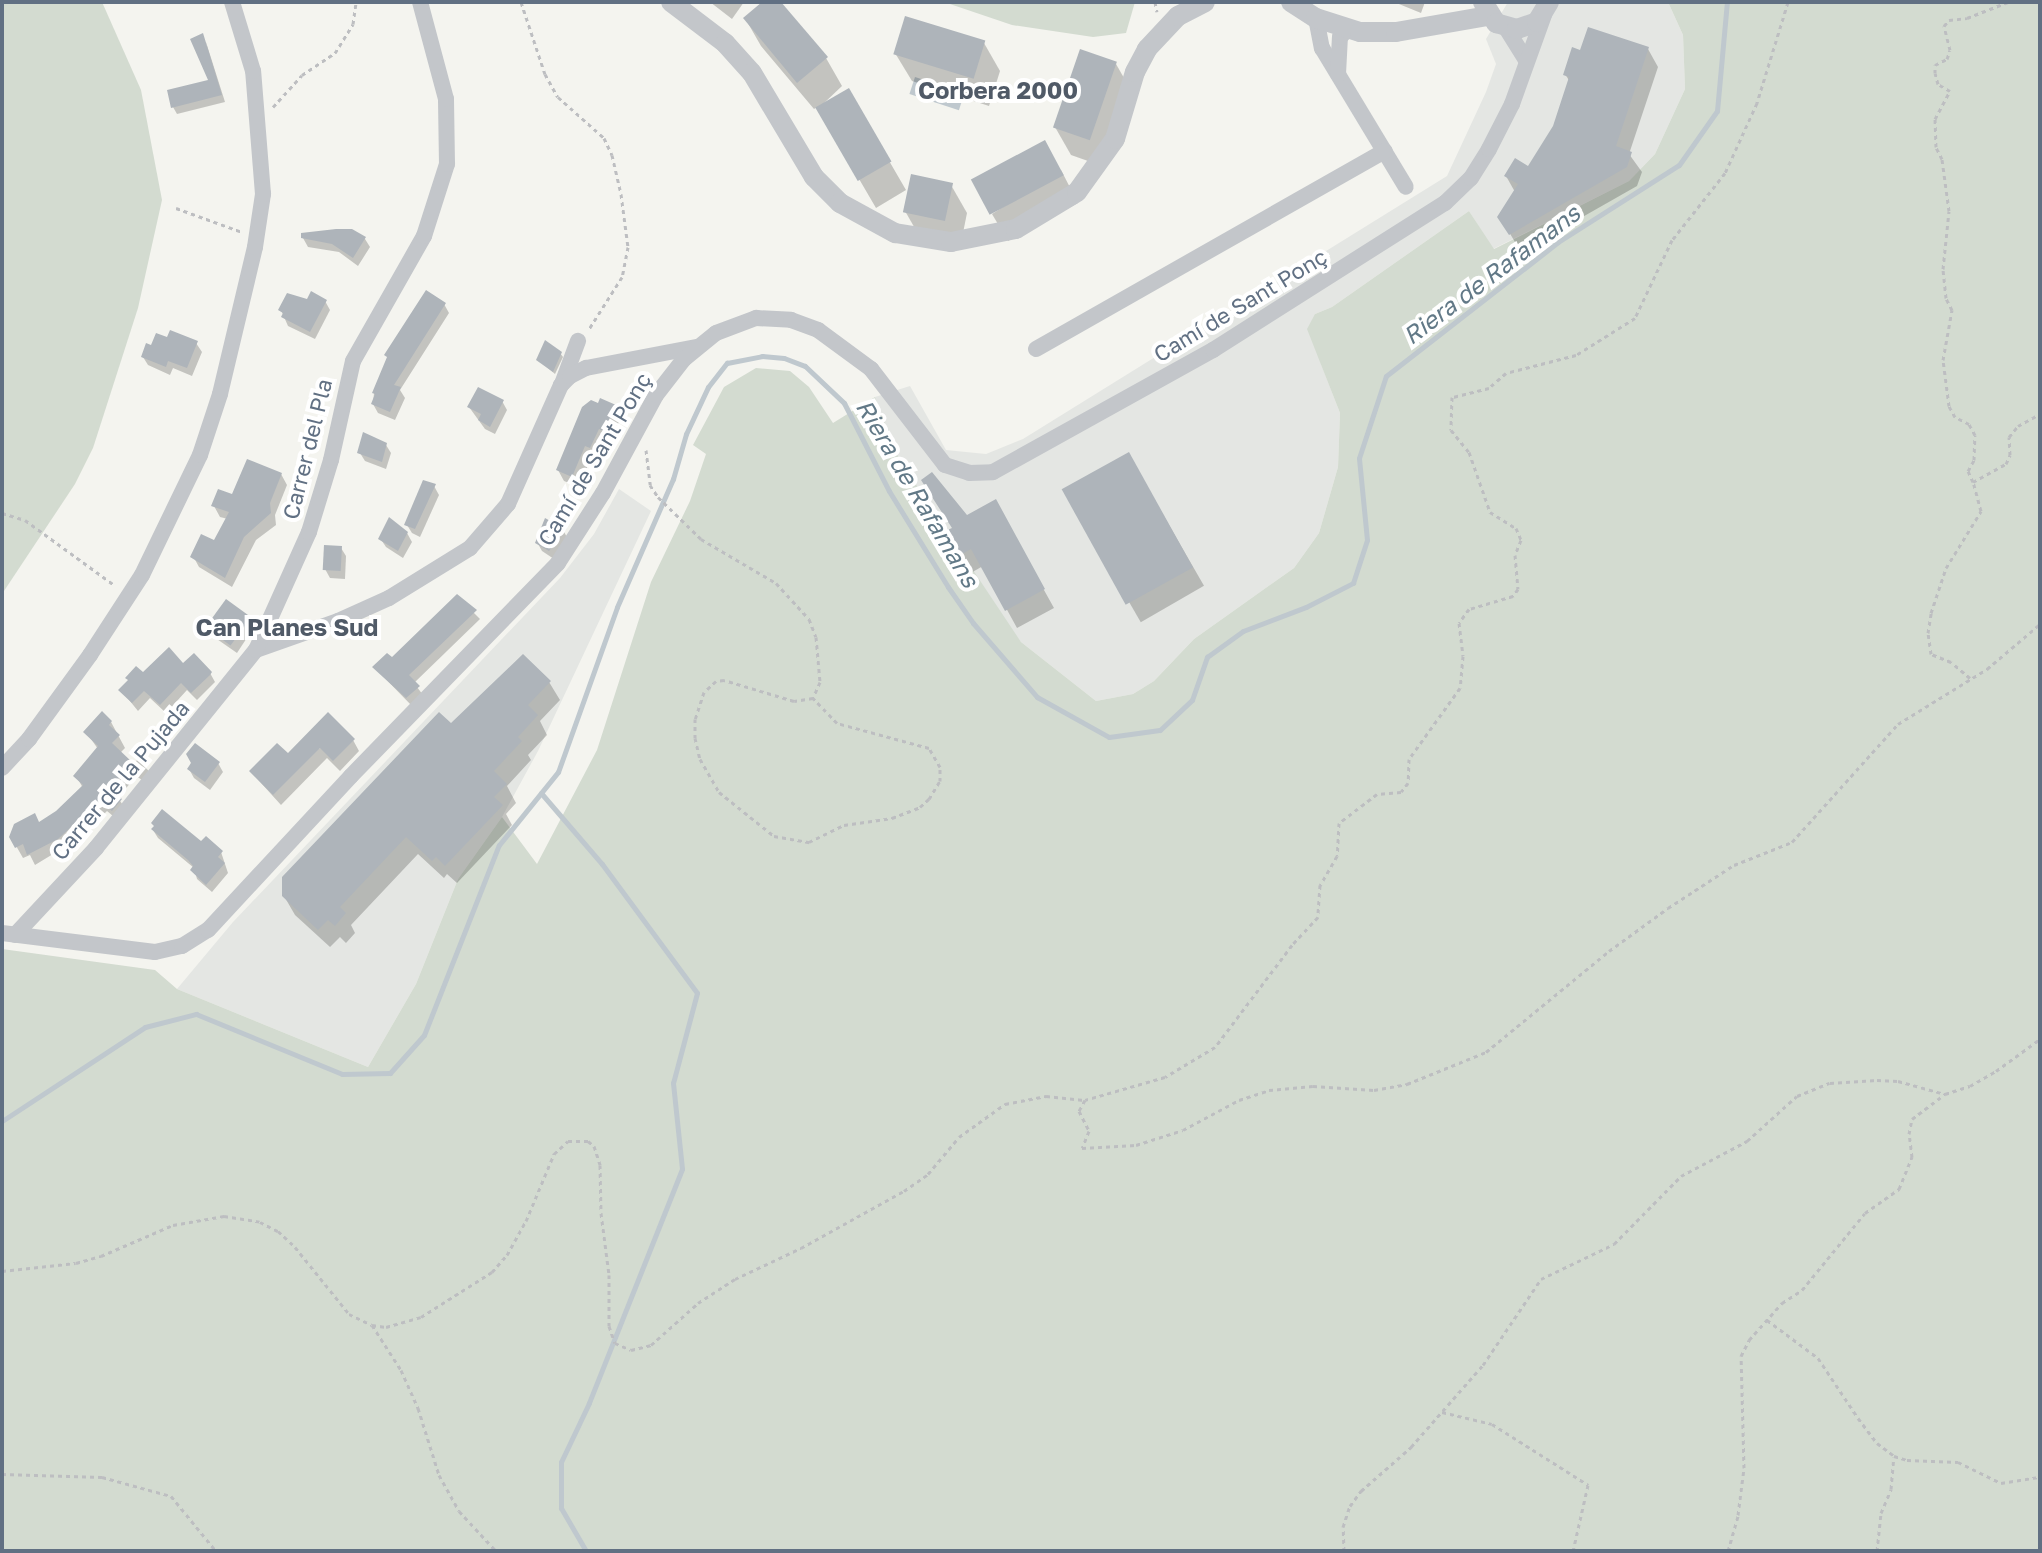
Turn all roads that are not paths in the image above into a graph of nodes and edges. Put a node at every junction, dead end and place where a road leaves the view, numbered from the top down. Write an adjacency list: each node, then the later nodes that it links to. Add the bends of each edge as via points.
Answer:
1 (232, 2): 22 (street, via 250,57 263,194 232,349 200,455 130,596 29,739)
2 (420, 2): 21 (street, Carrer del Pla, via 446,99 449,134 441,189 424,236 353,361 309,532)
3 (671, 2): 4 (street, via 725,43 752,73 814,177 840,203 895,233 951,242 1016,229 1077,192 1115,139 1147,49 1178,16)
4 (1205, 2)
5 (1291, 2): 9 (street)
6 (1458, 2): 10 (street)
7 (1549, 6): 11 (street, via 1527,27); 13 (street, Camí de Sant Ponç)
8 (1486, 9): 10 (street); 11 (street)
9 (1316, 18): 12 (street); 14 (street, via 1322,48)
10 (1428, 24): 12 (street, via 1396,32)
11 (1506, 28): 13 (street)
12 (1347, 30): 14 (street, via 1340,37)
13 (1526, 60): 18 (street, Camí de Sant Ponç, via 1489,149 1471,178 1445,203 1213,350 993,472 969,473 945,465 871,369 811,326 756,318 728,326)
14 (1338, 74): 15 (street)
15 (1385, 151): 16 (street); 19 (street)
16 (1406, 187)
17 (578, 341): 20 (street)
18 (696, 347): 20 (street, via 586,368); 23 (street, Camí de Sant Ponç, via 671,374 558,563 208,930 182,946 155,952)
19 (1036, 349)
20 (561, 385): 21 (street, via 508,504 470,548 389,598)
21 (256, 650): 23 (street, Carrer de la Pujada, via 96,848)
22 (2, 768)
23 (9, 934)

